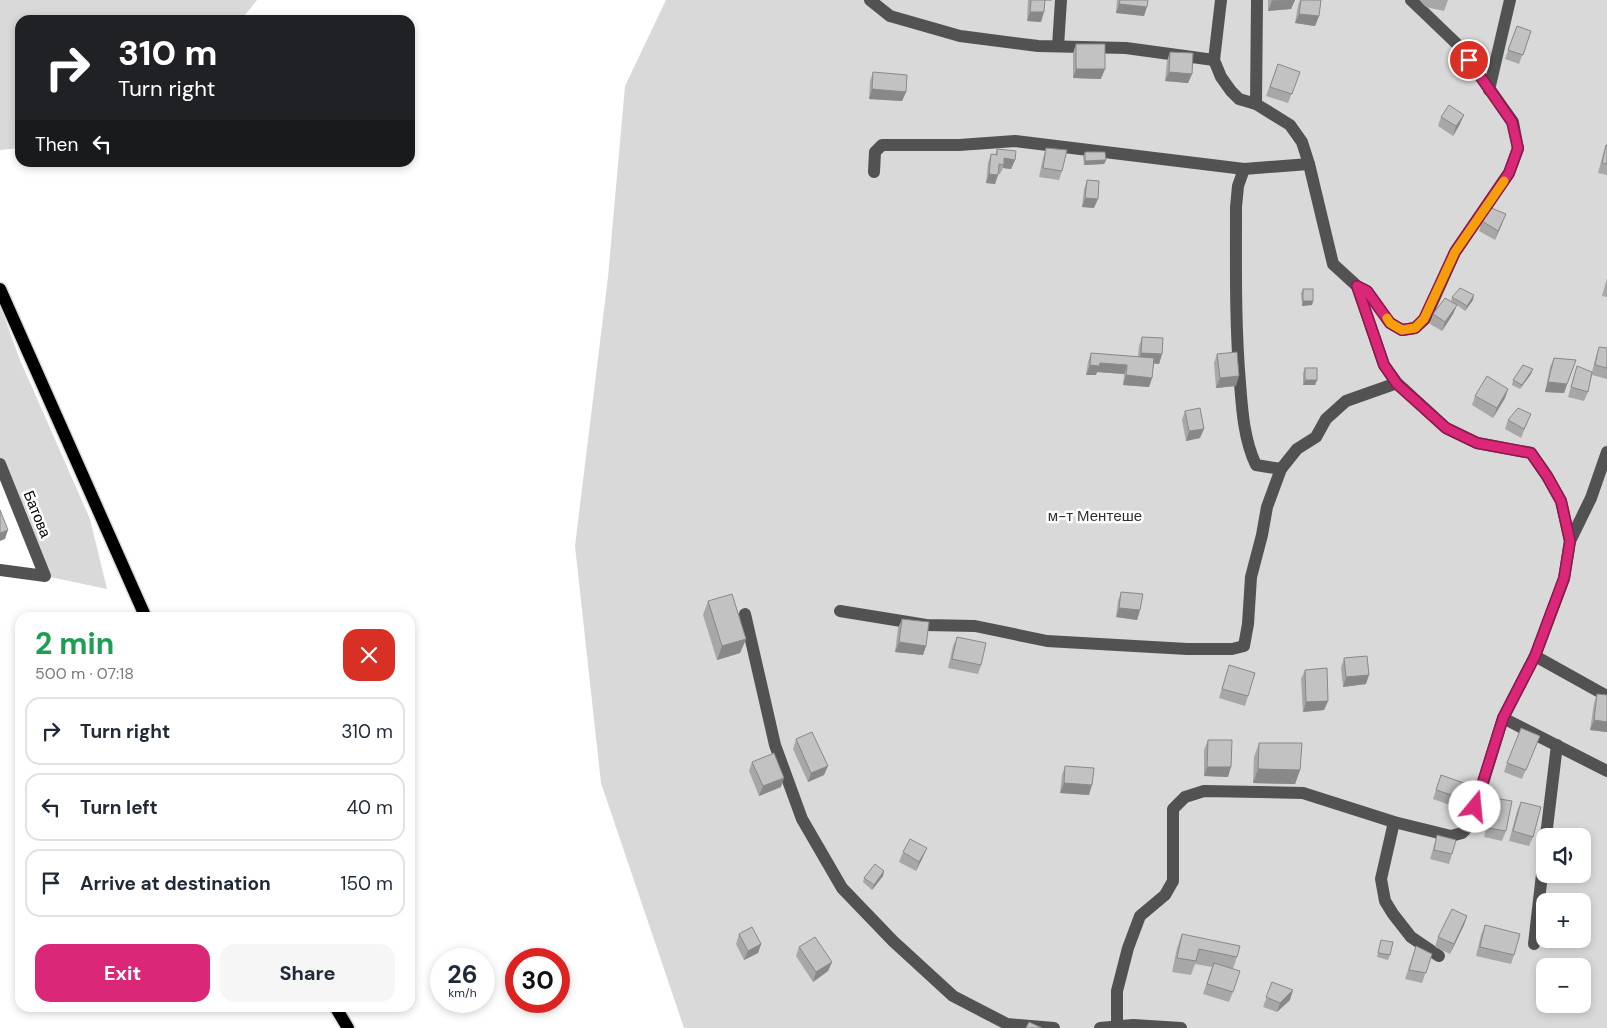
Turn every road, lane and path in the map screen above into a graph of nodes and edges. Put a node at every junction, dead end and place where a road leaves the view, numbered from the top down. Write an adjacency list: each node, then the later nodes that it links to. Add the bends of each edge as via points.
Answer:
1 (870, 0): 7 (street, via 890,16 960,36)
2 (1061, 0): 7 (street)
3 (1221, 0): 8 (street)
4 (1257, 0): 10 (street)
5 (1411, 0): 9 (street, via 1459,46)
6 (1510, 0): 9 (street)
7 (1058, 46): 8 (street, via 1126,48)
8 (1214, 60): 10 (street, via 1230,91)
9 (1490, 90): 14 (street, via 1512,122 1518,148 1509,173 1455,252 1424,319 1415,328 1402,330 1390,323 1367,291)
10 (1256, 104): 11 (street, via 1290,126 1302,142)
11 (1309, 164): 12 (street); 14 (street, via 1333,264)
12 (1244, 169): 13 (street, via 1015,141 882,145 875,152); 19 (street, via 1236,206 1237,348 1242,410 1250,452 1256,465)
13 (874, 172)
14 (1357, 286): 16 (street, via 1384,365)
15 (0, 289): 23 (main road)
16 (1397, 384): 19 (street, via 1346,401 1326,419 1316,437 1297,449); 20 (street, via 1446,428 1477,443 1531,453 1561,501)
17 (1607, 453): 20 (street, via 1591,498)
18 (0, 464): 21 (street, Батова, via 45,576)
19 (1281, 469): 22 (street, via 1267,506 1251,577 1244,646 1186,649 1047,641 975,626 926,625)
20 (1570, 541): 25 (street, via 1564,578)
21 (0, 570)
22 (840, 611)
23 (143, 612)
24 (746, 614): 39 (street, via 775,745 802,819 842,888 953,996 1007,1024)
25 (1535, 656): 26 (street); 27 (street)
26 (1607, 696)
27 (1503, 718): 28 (street); 30 (street, via 1467,830 1451,836)
28 (1557, 745): 29 (street); 31 (street)
29 (1607, 771)
30 (1394, 822): 34 (street, via 1381,878 1385,901 1411,937); 36 (street, via 1304,793 1204,791 1185,797 1173,809 1173,881 1166,894 1140,916 1117,991)
31 (1547, 828)
32 (1541, 883): 33 (street)
33 (1534, 944)
34 (1439, 956)
35 (338, 1012): 38 (main road)
36 (1117, 1027): 37 (street); 40 (street)
37 (1147, 1027): 41 (street)
38 (348, 1028)
39 (1054, 1028)
40 (1100, 1028)
41 (1182, 1028)

